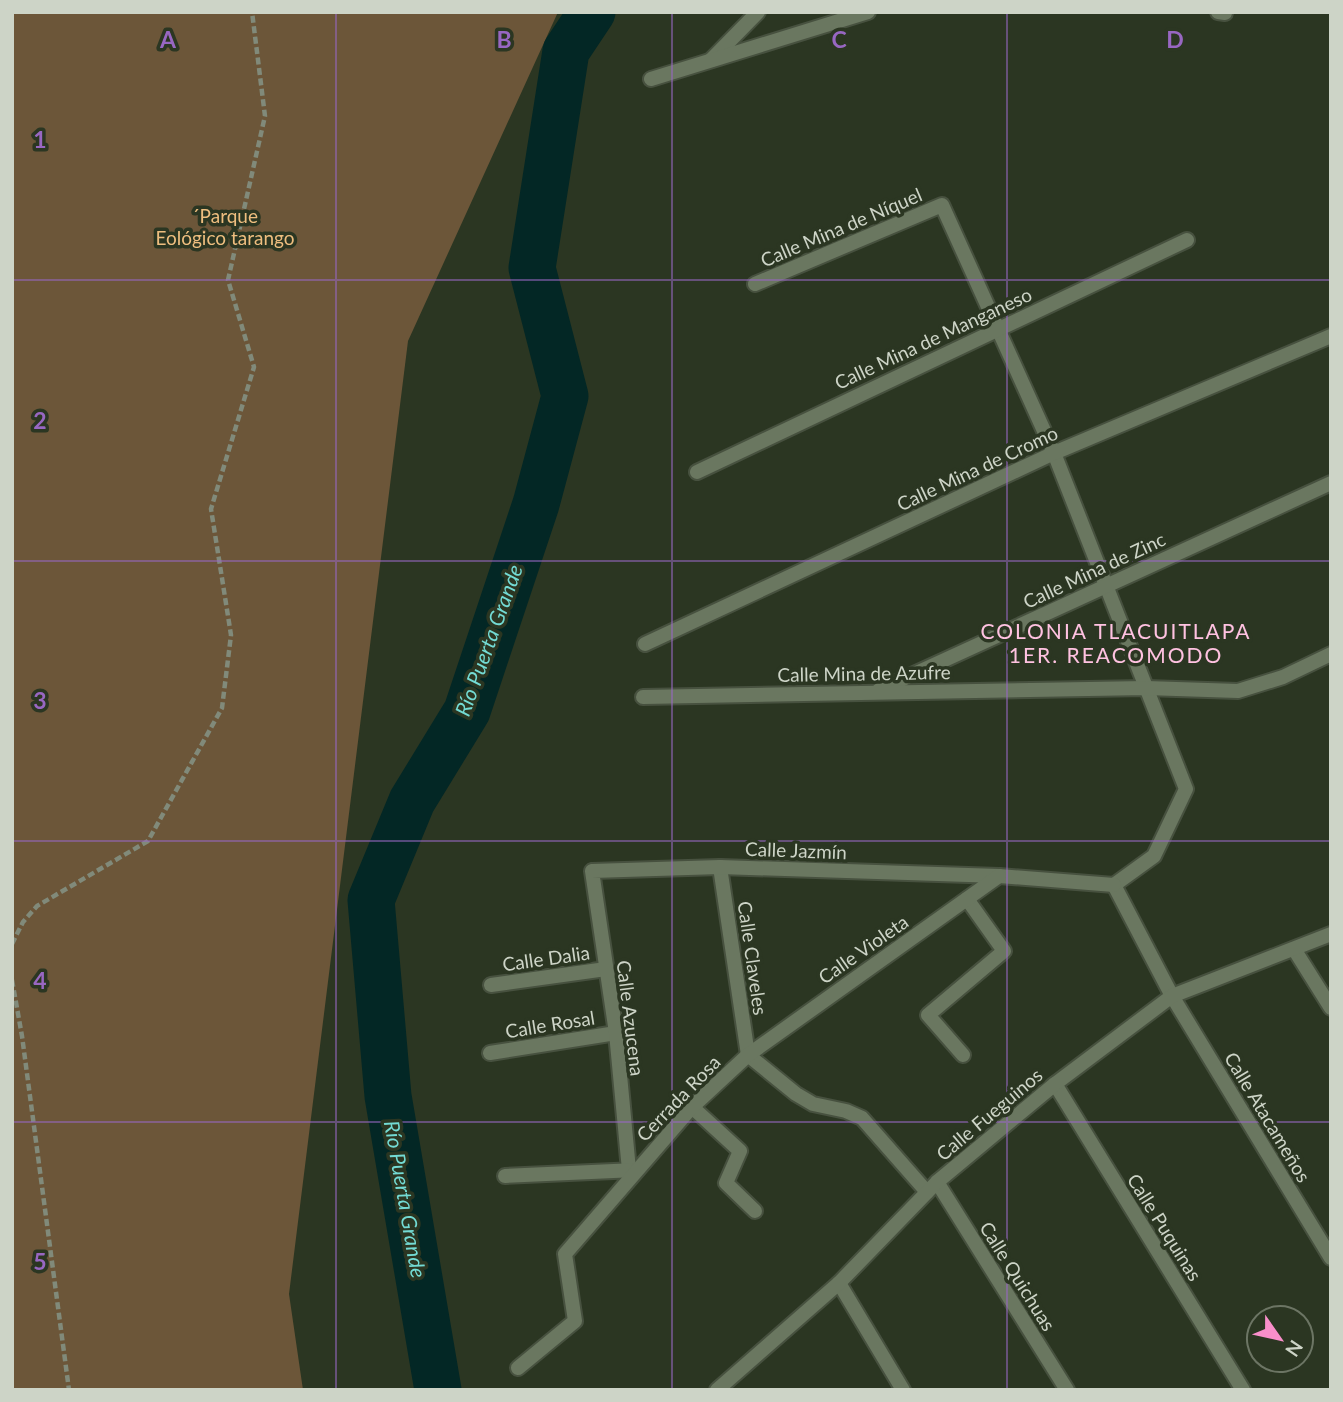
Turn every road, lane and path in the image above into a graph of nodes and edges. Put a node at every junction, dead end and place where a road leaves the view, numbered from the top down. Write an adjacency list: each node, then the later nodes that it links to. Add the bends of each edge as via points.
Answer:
1 (252, 12): 27 (path, via 265,116 228,281 254,367 211,509 231,635 222,708 148,841 37,906)
2 (758, 12): 6 (street)
3 (868, 12): 6 (street)
4 (1218, 12): 5 (street)
5 (1225, 13)
6 (710, 61): 7 (street)
7 (651, 79)
8 (1187, 240): 10 (street, Calle Mina de Manganeso)
9 (755, 284): 10 (street, Calle Mina de Níquel, via 942,205)
10 (998, 328): 12 (street); 13 (street, Calle Mina de Manganeso)
11 (1331, 336): 12 (street, Calle Mina de Cromo)
12 (1054, 453): 15 (street); 16 (street, Calle Mina de Cromo)
13 (697, 472)
14 (1331, 483): 15 (street, Calle Mina de Zinc)
15 (1105, 586): 18 (street); 19 (street, Calle Mina de Zinc)
16 (645, 645)
17 (1331, 654): 18 (street, Calle Mina de Azufre, via 1283,677 1238,691)
18 (1146, 688): 19 (street, Calle Mina de Azufre); 24 (street, via 1186,789 1154,856)
19 (874, 692): 20 (street, Calle Mina de Azufre)
20 (643, 696)
21 (720, 867): 22 (street, Calle Jazmín); 23 (street, Calle Jazmín); 36 (street, Calle Claveles)
22 (592, 871): 29 (street, Calle Azucena)
23 (999, 876): 24 (street, Calle Jazmín); 25 (street, Calle Violeta)
24 (1114, 885): 32 (street, Calle Atacameños)
25 (967, 899): 36 (street, Calle Violeta); 37 (street, via 1004,951 928,1016)
26 (1331, 934): 28 (street, Calle Fueguinos)
27 (12, 944)
28 (1294, 949): 32 (street, Calle Fueguinos); 33 (street)
29 (606, 969): 31 (street, Calle Dalia); 34 (street, Calle Azucena)
30 (12, 980): 48 (path)
31 (491, 985)
32 (1171, 996): 38 (street, Calle Fueguinos); 44 (street, Calle Atacameños)
33 (1331, 1008)
34 (615, 1033): 35 (street, Calle Rosal); 40 (street, Calle Azucena)
35 (490, 1053)
36 (748, 1055): 39 (street, Cerrada Rosa); 42 (street, Calle Quichuas, via 805,1099 862,1118)
37 (964, 1055)
38 (1055, 1084): 42 (street, Calle Fueguinos); 51 (street, Calle Puquinas)
39 (692, 1107): 40 (street, Cerrada Rosa); 43 (street, via 740,1151 726,1182)
40 (632, 1170): 41 (street); 46 (street, Cerrada Rosa, via 565,1254 575,1321)
41 (505, 1176)
42 (932, 1187): 45 (street, Calle Fueguinos); 50 (street, Calle Quichuas)
43 (755, 1211)
44 (1331, 1258)
45 (839, 1283): 47 (street, Calle Fueguinos); 49 (street)
46 (518, 1368)
47 (724, 1387)
48 (69, 1390)
49 (903, 1390)
50 (1067, 1390)
51 (1243, 1390)

